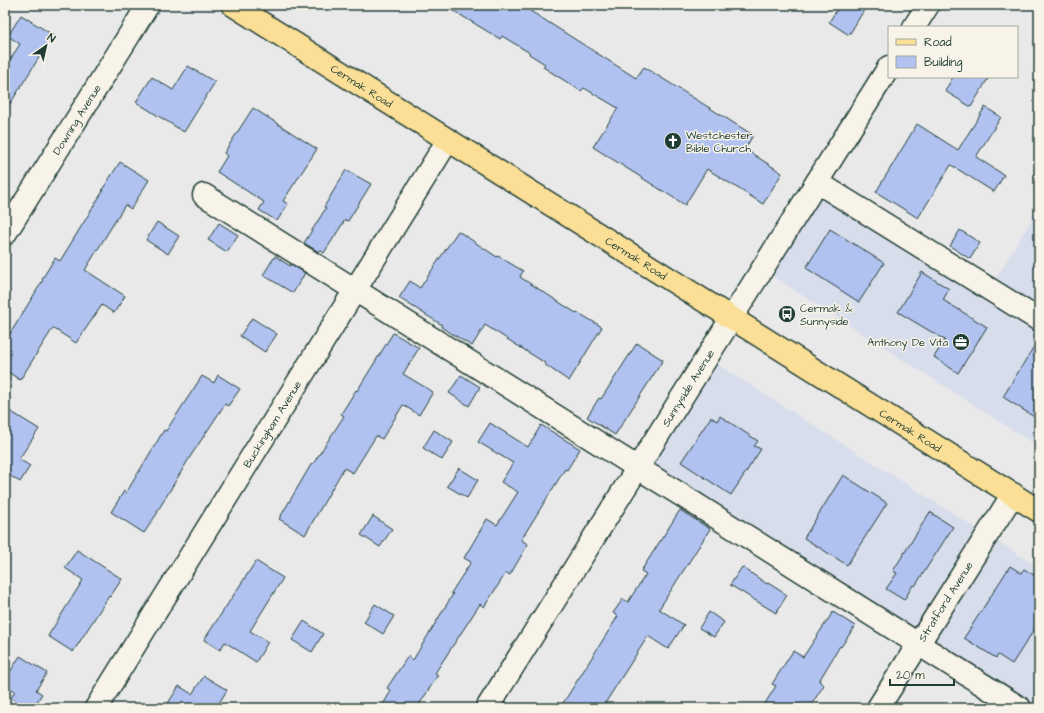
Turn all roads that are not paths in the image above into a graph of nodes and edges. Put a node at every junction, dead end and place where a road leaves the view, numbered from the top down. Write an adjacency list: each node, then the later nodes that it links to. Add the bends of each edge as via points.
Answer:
1 (148, 5): 9 (street, Downing Avenue)
2 (233, 5): 6 (main road, Cermak Road)
3 (928, 5): 4 (street)
4 (915, 26)
5 (888, 69): 7 (street, Sunnyside Avenue)
6 (448, 140): 10 (street, Buckingham Avenue); 11 (main road, Cermak Road)
7 (817, 182): 11 (street, Sunnyside Avenue); 12 (street)
8 (204, 195): 10 (street)
9 (5, 234)
10 (355, 290): 13 (street); 17 (street, Buckingham Avenue)
11 (731, 318): 13 (street, Sunnyside Avenue); 14 (main road, Cermak Road)
12 (1039, 320)
13 (637, 467): 16 (street); 18 (street, Sunnyside Avenue)
14 (1013, 494): 15 (main road, Cermak Road); 16 (street, Stratford Avenue)
15 (1039, 511)
16 (918, 644): 19 (street, Stratford Avenue); 20 (street)
17 (96, 708)
18 (487, 708)
19 (878, 708)
20 (1020, 708)

